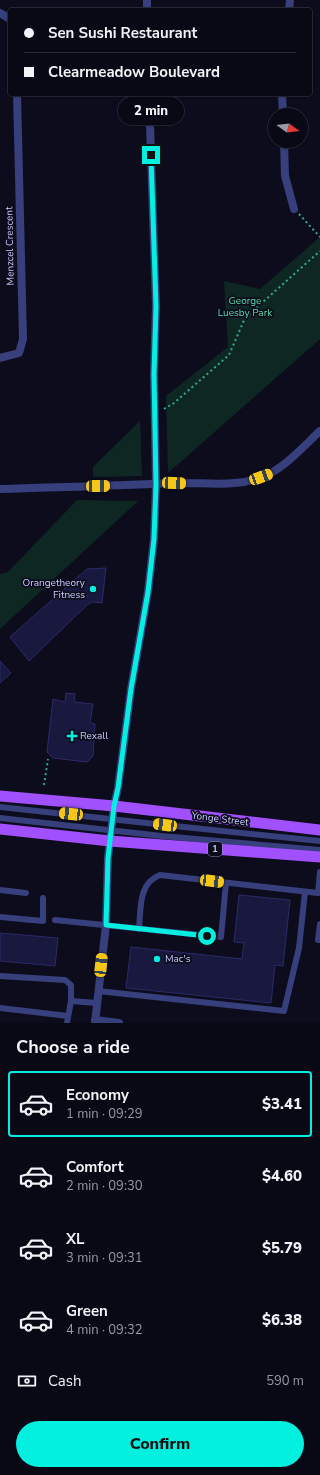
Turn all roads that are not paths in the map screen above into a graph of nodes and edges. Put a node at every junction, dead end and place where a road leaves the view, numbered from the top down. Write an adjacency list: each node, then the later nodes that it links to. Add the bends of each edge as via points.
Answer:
1 (17, 96): 7 (street, Menzcel Crescent, via 22,339 19,353)
2 (149, 96): 9 (street, via 156,306)
3 (282, 96): 4 (street)
4 (282, 108)
5 (284, 148): 6 (street, via 285,176)
6 (294, 209)
7 (0, 358)
8 (320, 431): 9 (street, via 283,465 253,480 238,483)
9 (156, 485): 10 (street); 12 (street, via 154,539 148,592)
10 (0, 489)
11 (0, 796): 12 (main road, Yonge Street)
12 (114, 806): 15 (street); 17 (main road, Yonge Street)
13 (0, 807): 15 (lane)
14 (0, 818): 18 (lane)
15 (112, 819): 18 (street); 19 (lane)
16 (0, 829): 18 (main road, 1)
17 (320, 830)
18 (111, 835): 20 (lane, via 162,836); 21 (main road, 1); 31 (street)
19 (320, 841)
20 (320, 850)
21 (320, 857)
22 (320, 872): 25 (lane, via 318,893)
23 (226, 883): 25 (lane); 32 (lane, via 160,875 154,877 143,891); 32 (lane, via 221,937)
24 (0, 890): 26 (lane)
25 (306, 892): 35 (lane, via 299,948 284,1011)
26 (26, 893)
27 (43, 898): 28 (lane, via 43,921)
28 (0, 917)
29 (55, 920): 31 (lane)
30 (320, 924): 33 (lane)
31 (106, 925): 32 (lane); 35 (street)
32 (139, 929)
33 (320, 940)
34 (0, 976): 36 (lane, via 65,980 71,985)
35 (98, 991): 37 (street)
36 (71, 1001): 37 (lane); 39 (lane)
37 (97, 1003): 40 (street)
38 (0, 1008): 39 (lane)
39 (68, 1016): 41 (lane)
40 (95, 1022): 42 (street)
41 (67, 1023)
42 (119, 1023)

